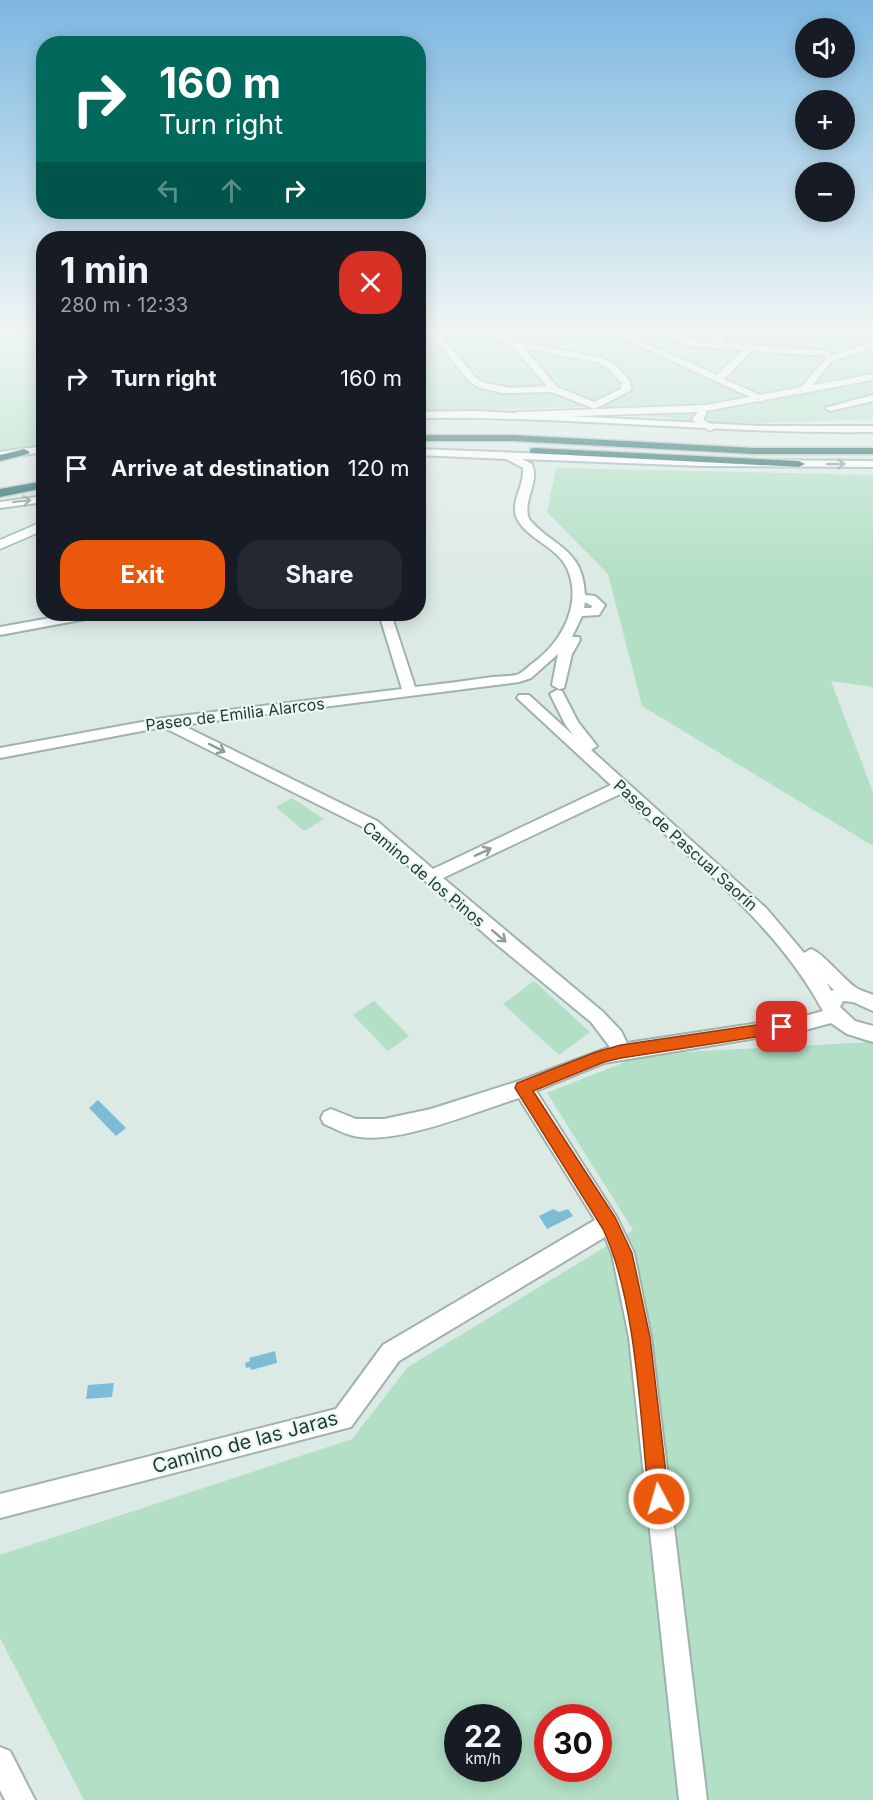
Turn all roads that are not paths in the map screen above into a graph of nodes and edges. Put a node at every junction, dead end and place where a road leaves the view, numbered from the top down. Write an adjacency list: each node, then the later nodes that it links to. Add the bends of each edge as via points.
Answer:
1 (549, 412): 5 (street)
2 (603, 412): 4 (street, via 646,420)
3 (707, 412): 4 (street)
4 (702, 413): 8 (street, via 697,420)
5 (517, 414): 6 (street); 8 (street)
6 (426, 416)
7 (426, 428): 11 (highway)
8 (710, 428): 9 (street)
9 (873, 429)
10 (426, 438): 14 (highway, via 513,438 754,451)
11 (873, 440)
12 (426, 445): 20 (highway)
13 (36, 450): 15 (street)
14 (873, 451)
15 (24, 452): 18 (highway)
16 (426, 452): 17 (street)
17 (505, 455): 19 (street); 22 (street)
18 (0, 457)
19 (552, 457): 20 (street); 22 (street)
20 (799, 464): 21 (street, one-way to 21)
21 (873, 464)
22 (533, 466): 31 (street, via 521,508 523,519 567,558 586,598)
23 (36, 475): 24 (highway)
24 (0, 482)
25 (36, 486): 26 (highway)
26 (0, 493)
27 (36, 500): 28 (street, one-way to 27)
28 (0, 505)
29 (36, 529): 30 (street)
30 (0, 545)
31 (584, 612): 35 (street, via 553,653); 36 (street, via 585,624 565,654)
32 (51, 621): 34 (street)
33 (387, 621): 37 (street)
34 (0, 631)
35 (521, 685): 36 (street, via 546,675); 36 (street, via 539,701 553,698); 37 (street, Paseo de Emilia Alarcos); 42 (street, Paseo de Pascual Saorín)
36 (558, 689): 44 (street, Paseo de Pascual Saorín, via 572,724 586,741 770,908 824,971)
37 (410, 693): 38 (street, Paseo de Emilia Alarcos)
38 (207, 717): 39 (street, Paseo de Emilia Alarcos); 40 (street, via 196,724)
39 (164, 722): 40 (street, Camino de los Pinos); 41 (street, Paseo de Emilia Alarcos)
40 (196, 737): 43 (street, Camino de los Pinos, one-way to 43, via 372,825)
41 (0, 753)
42 (621, 787): 43 (street, one-way to 42); 45 (street, Paseo de Pascual Saorín, via 760,912 813,975)
43 (430, 877): 47 (street, Camino de los Pinos, one-way to 47, via 597,1017 615,1036)
44 (866, 1000): 45 (street, via 844,993 832,1001)
45 (833, 1011): 46 (street, via 853,1029); 47 (street, via 805,1023)
46 (873, 1034)
47 (621, 1052): 48 (street)
48 (523, 1088): 49 (street, via 431,1118 384,1128 355,1128); 50 (street)
49 (331, 1118)
50 (609, 1223): 51 (street, Camino de las Jaras, via 392,1353 343,1419); 54 (street, via 623,1253 640,1337)
51 (0, 1506)
52 (0, 1761): 53 (street)
53 (21, 1800)
54 (693, 1800)

